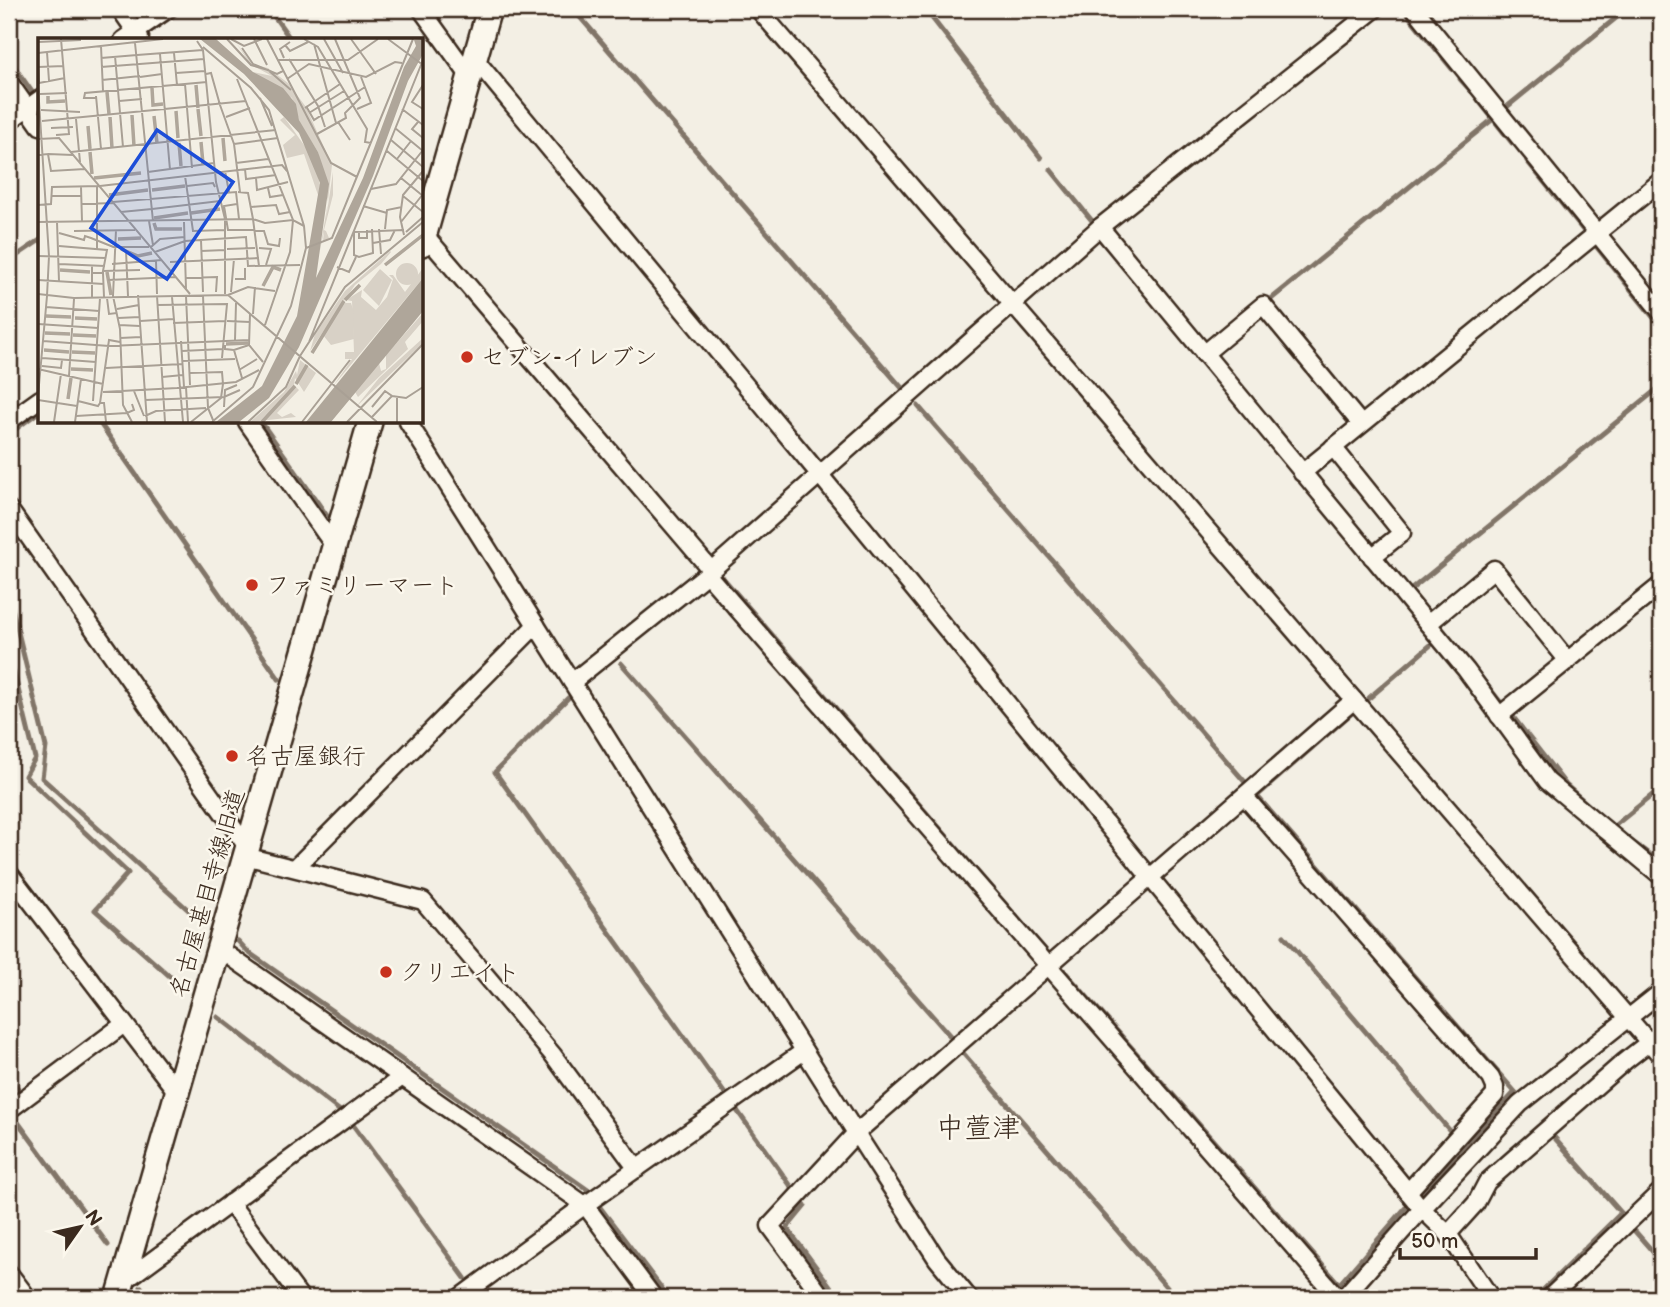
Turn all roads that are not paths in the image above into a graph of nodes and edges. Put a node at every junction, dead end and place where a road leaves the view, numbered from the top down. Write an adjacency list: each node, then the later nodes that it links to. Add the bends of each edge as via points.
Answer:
1 (120, 9): 8 (street)
2 (168, 9): 8 (street)
3 (421, 9): 9 (street)
4 (489, 9): 9 (street)
5 (758, 9): 18 (street)
6 (1375, 9): 14 (street)
7 (1415, 9): 15 (street)
8 (134, 37)
9 (472, 68): 16 (street); 29 (street)
10 (9, 82): 11 (street)
11 (34, 104): 12 (street)
12 (9, 121)
13 (1661, 181): 15 (street)
14 (1100, 227): 18 (street); 20 (street)
15 (1597, 233): 19 (street); 26 (street)
16 (424, 236)
17 (424, 240): 33 (street)
18 (1014, 304): 29 (street); 39 (street)
19 (1661, 312)
20 (1204, 354): 26 (street, via 1263,305); 28 (street)
21 (38, 400): 22 (street)
22 (9, 421)
23 (248, 424): 31 (street)
24 (369, 424): 31 (street, 名古屋甚目寺線旧道)
25 (409, 424): 36 (street)
26 (1361, 424): 27 (street)
27 (1333, 447): 28 (street); 32 (street, via 1402,533)
28 (1302, 473): 32 (street)
29 (820, 475): 33 (street); 46 (street)
30 (9, 509): 42 (street)
31 (334, 546): 42 (street, 名古屋甚目寺線旧道)
32 (1372, 557): 35 (street)
33 (709, 572): 38 (street); 48 (street)
34 (1661, 585): 37 (street)
35 (1428, 624): 37 (street, via 1494,569); 40 (street)
36 (536, 625): 38 (street); 43 (street)
37 (1568, 661): 40 (street)
38 (572, 682): 53 (street)
39 (1354, 700): 41 (street); 50 (street)
40 (1499, 716): 45 (street, via 1547,780)
41 (1244, 796): 46 (street); 61 (street, via 1495,1087 1495,1095)
42 (246, 851): 43 (street); 47 (street, 名古屋甚目寺線旧道)
43 (295, 868): 59 (street, via 423,901 553,1055)
44 (9, 873): 51 (street)
45 (1661, 876)
46 (1150, 877): 48 (street); 61 (street)
47 (218, 948): 55 (street); 56 (street, 名古屋甚目寺線旧道)
48 (1048, 967): 58 (street); 74 (street)
49 (1661, 992): 50 (street)
50 (1629, 1017): 52 (street); 64 (street, via 1520,1104)
51 (124, 1024): 56 (street); 57 (street)
52 (1656, 1037): 54 (street); 65 (street, via 1486,1182 1476,1203)
53 (804, 1051): 58 (street); 59 (street)
54 (1661, 1056)
55 (402, 1077): 62 (street); 63 (street)
56 (176, 1091): 67 (street, 名古屋甚目寺線旧道)
57 (9, 1110)
58 (856, 1133): 72 (street, via 770,1226); 73 (street, via 937,1259)
59 (637, 1169): 63 (street)
60 (1661, 1191): 77 (street)
61 (1408, 1192): 64 (street)
62 (230, 1203): 67 (street); 69 (street)
63 (585, 1205): 70 (street); 71 (street)
64 (1422, 1209): 65 (street); 75 (street)
65 (1448, 1234): 76 (street)
66 (9, 1273): 68 (street)
67 (120, 1290)
68 (28, 1298)
69 (301, 1298)
70 (459, 1298)
71 (654, 1298)
72 (823, 1298)
73 (969, 1298)
74 (1338, 1298)
75 (1343, 1298)
76 (1491, 1298)
77 (1549, 1298)

